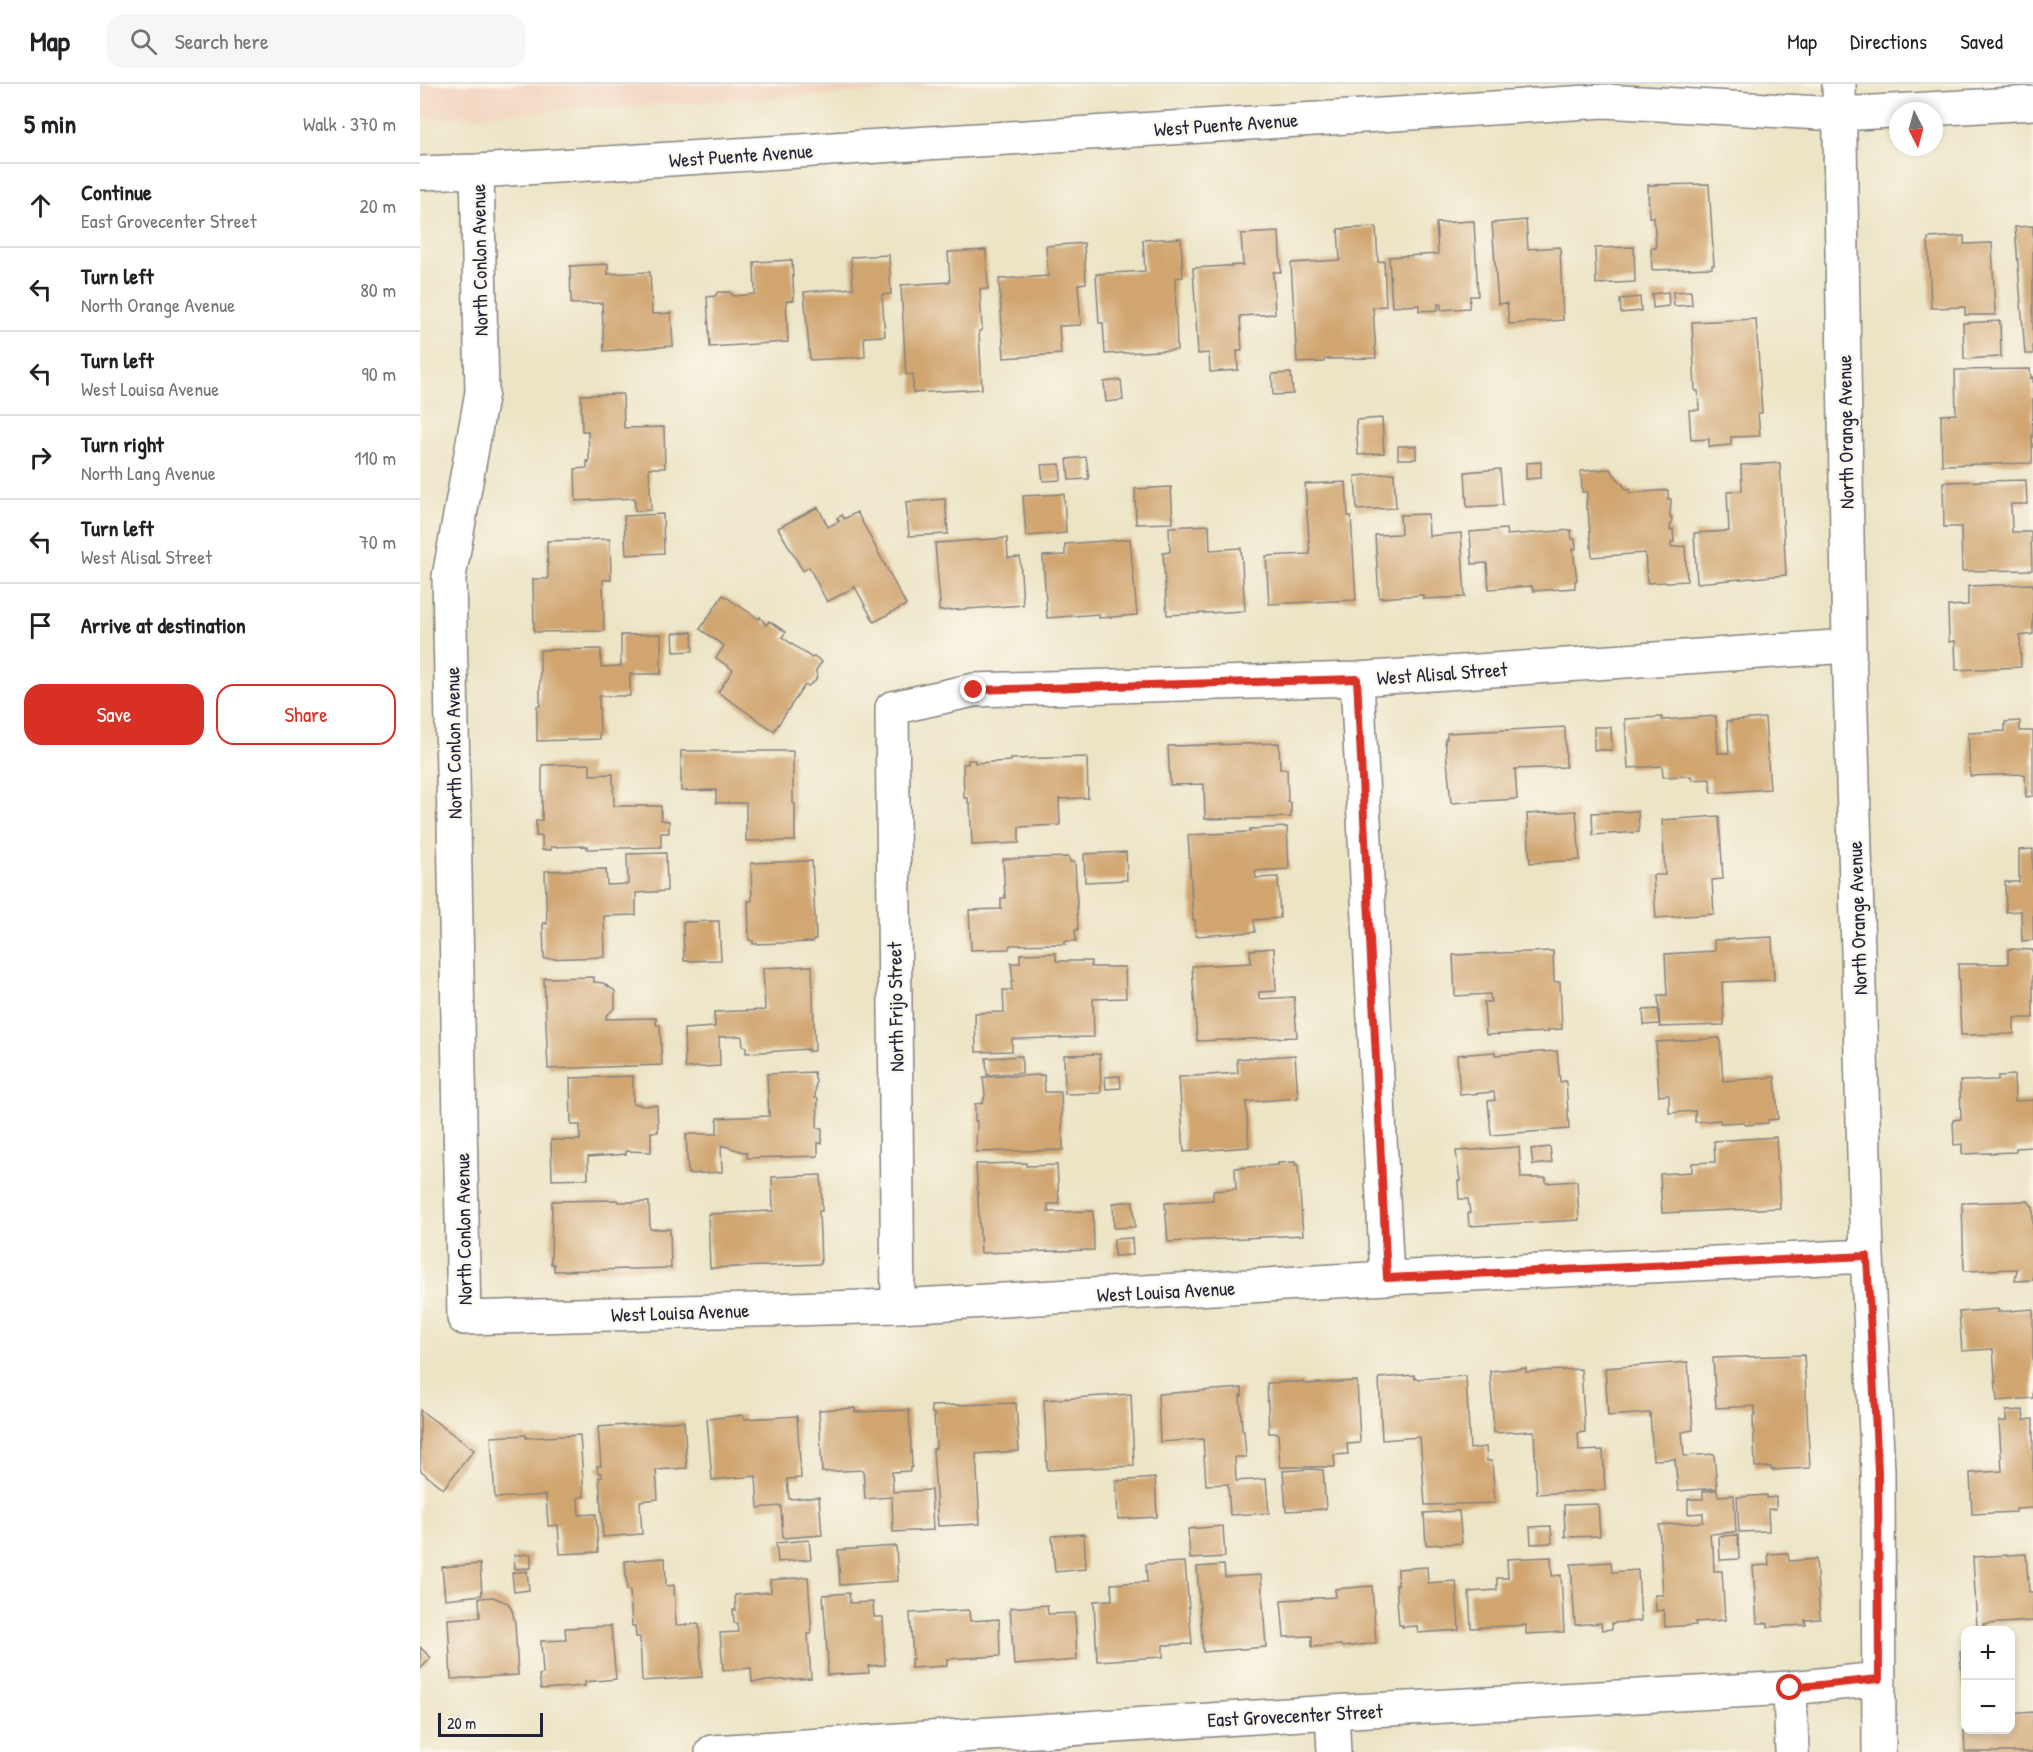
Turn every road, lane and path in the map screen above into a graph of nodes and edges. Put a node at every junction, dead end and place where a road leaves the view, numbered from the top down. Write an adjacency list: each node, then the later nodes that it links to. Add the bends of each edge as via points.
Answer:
1 (1839, 99): 2 (street, West Puente Avenue); 3 (street, West Puente Avenue, via 1604,101); 5 (street, North Orange Avenue)
2 (2033, 103)
3 (477, 171): 4 (street, West Puente Avenue); 11 (street, North Conlon Avenue, via 482,392 449,577)
4 (420, 173)
5 (1849, 646): 6 (street, West Alisal Street); 8 (street, North Orange Avenue)
6 (1357, 679): 7 (street, West Alisal Street, via 974,690); 9 (street)
7 (892, 708): 10 (street, North Frijo Street)
8 (1867, 1256): 9 (street, West Louisa Avenue); 12 (street, North Orange Avenue, via 1878,1471)
9 (1387, 1278): 10 (street, West Louisa Avenue)
10 (898, 1306): 11 (street, West Louisa Avenue)
11 (464, 1318)
12 (1879, 1679): 13 (street, East Grovecenter Street); 19 (street, North Orange Avenue)
13 (1790, 1688): 14 (street, East Grovecenter Street); 18 (street)
14 (1332, 1712): 15 (street, East Grovecenter Street); 17 (street)
15 (905, 1746): 16 (street, East Grovecenter Street)
16 (712, 1752)
17 (1334, 1752)
18 (1792, 1752)
19 (1879, 1752)

